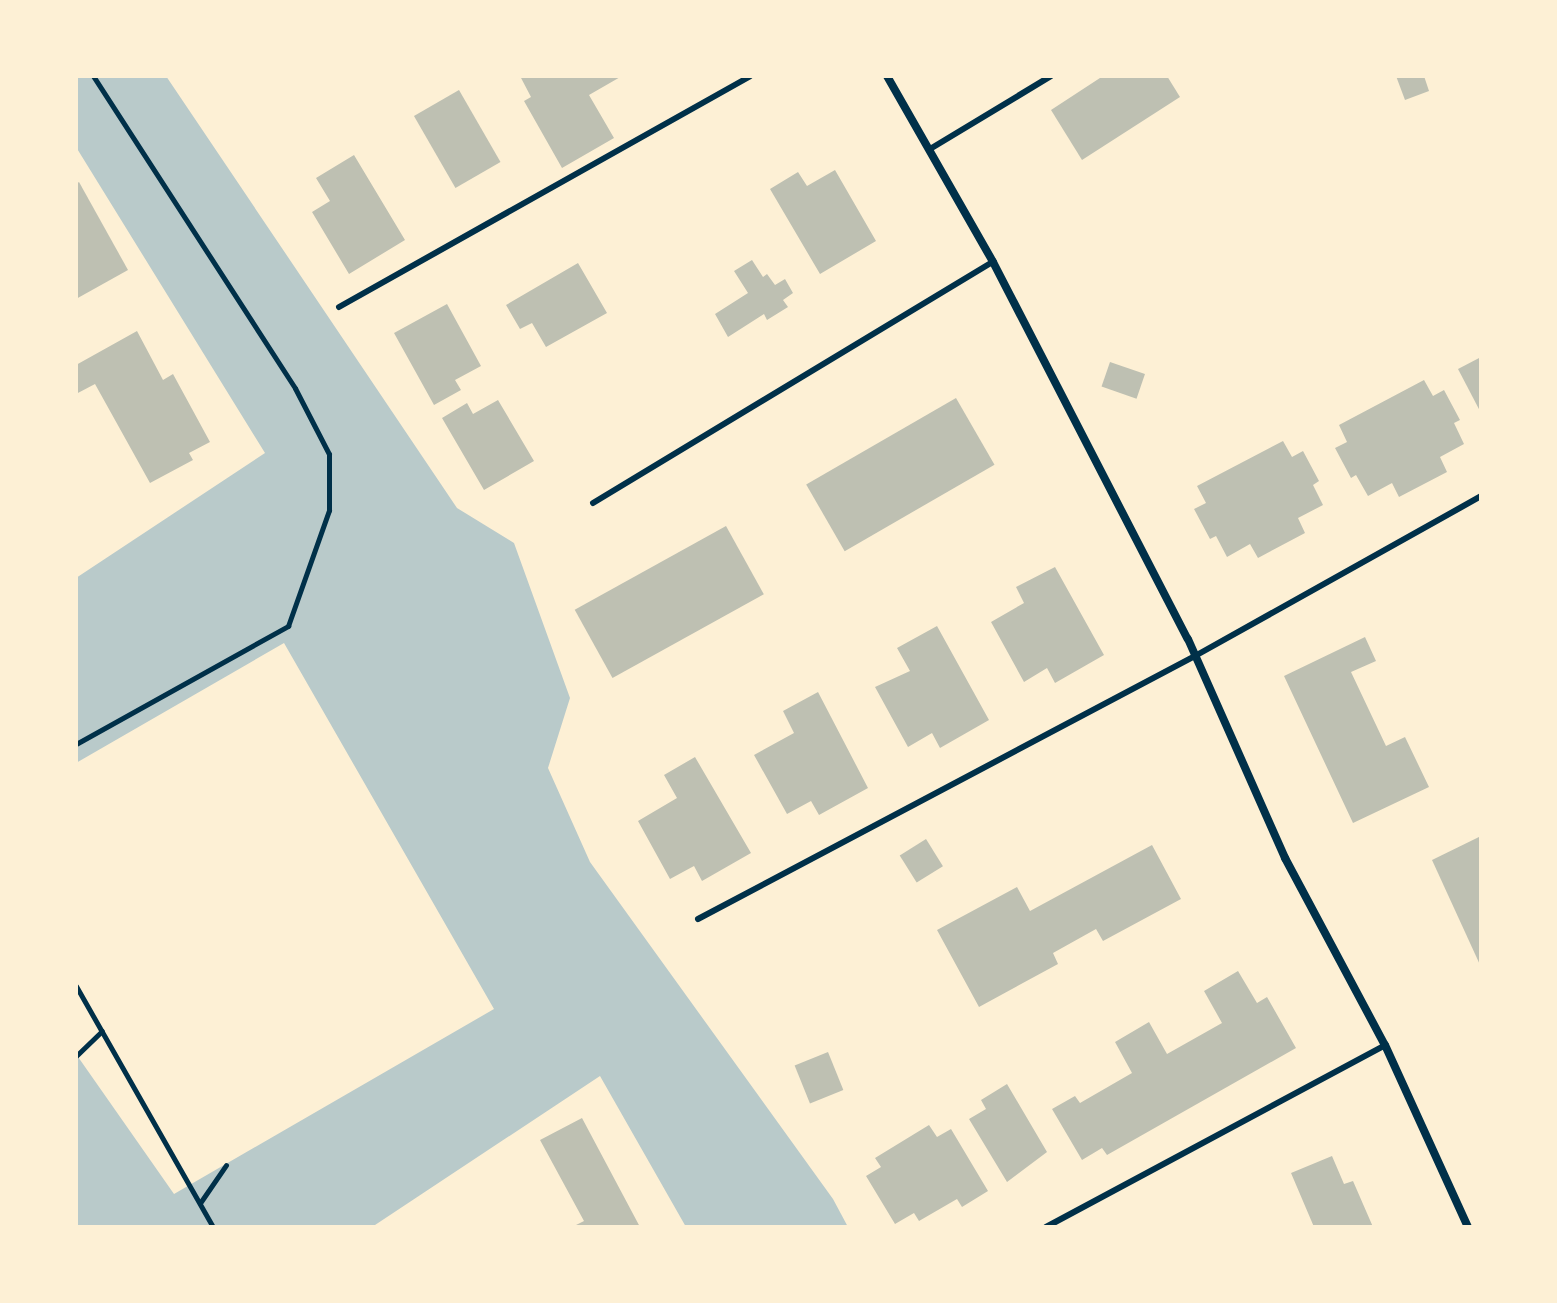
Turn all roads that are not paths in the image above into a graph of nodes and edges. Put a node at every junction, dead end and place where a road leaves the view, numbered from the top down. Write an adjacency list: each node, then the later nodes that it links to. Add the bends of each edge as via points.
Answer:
1 (750, 76): 6 (lane)
2 (887, 76): 4 (street)
3 (1051, 76): 4 (lane)
4 (930, 149): 5 (street)
5 (993, 262): 8 (lane); 9 (street)
6 (339, 307)
7 (1481, 496): 9 (lane)
8 (593, 503)
9 (1195, 656): 10 (lane); 11 (street, via 1285,858)
10 (698, 919)
11 (1385, 1045): 12 (lane); 13 (street)
12 (1046, 1227)
13 (1468, 1227)

